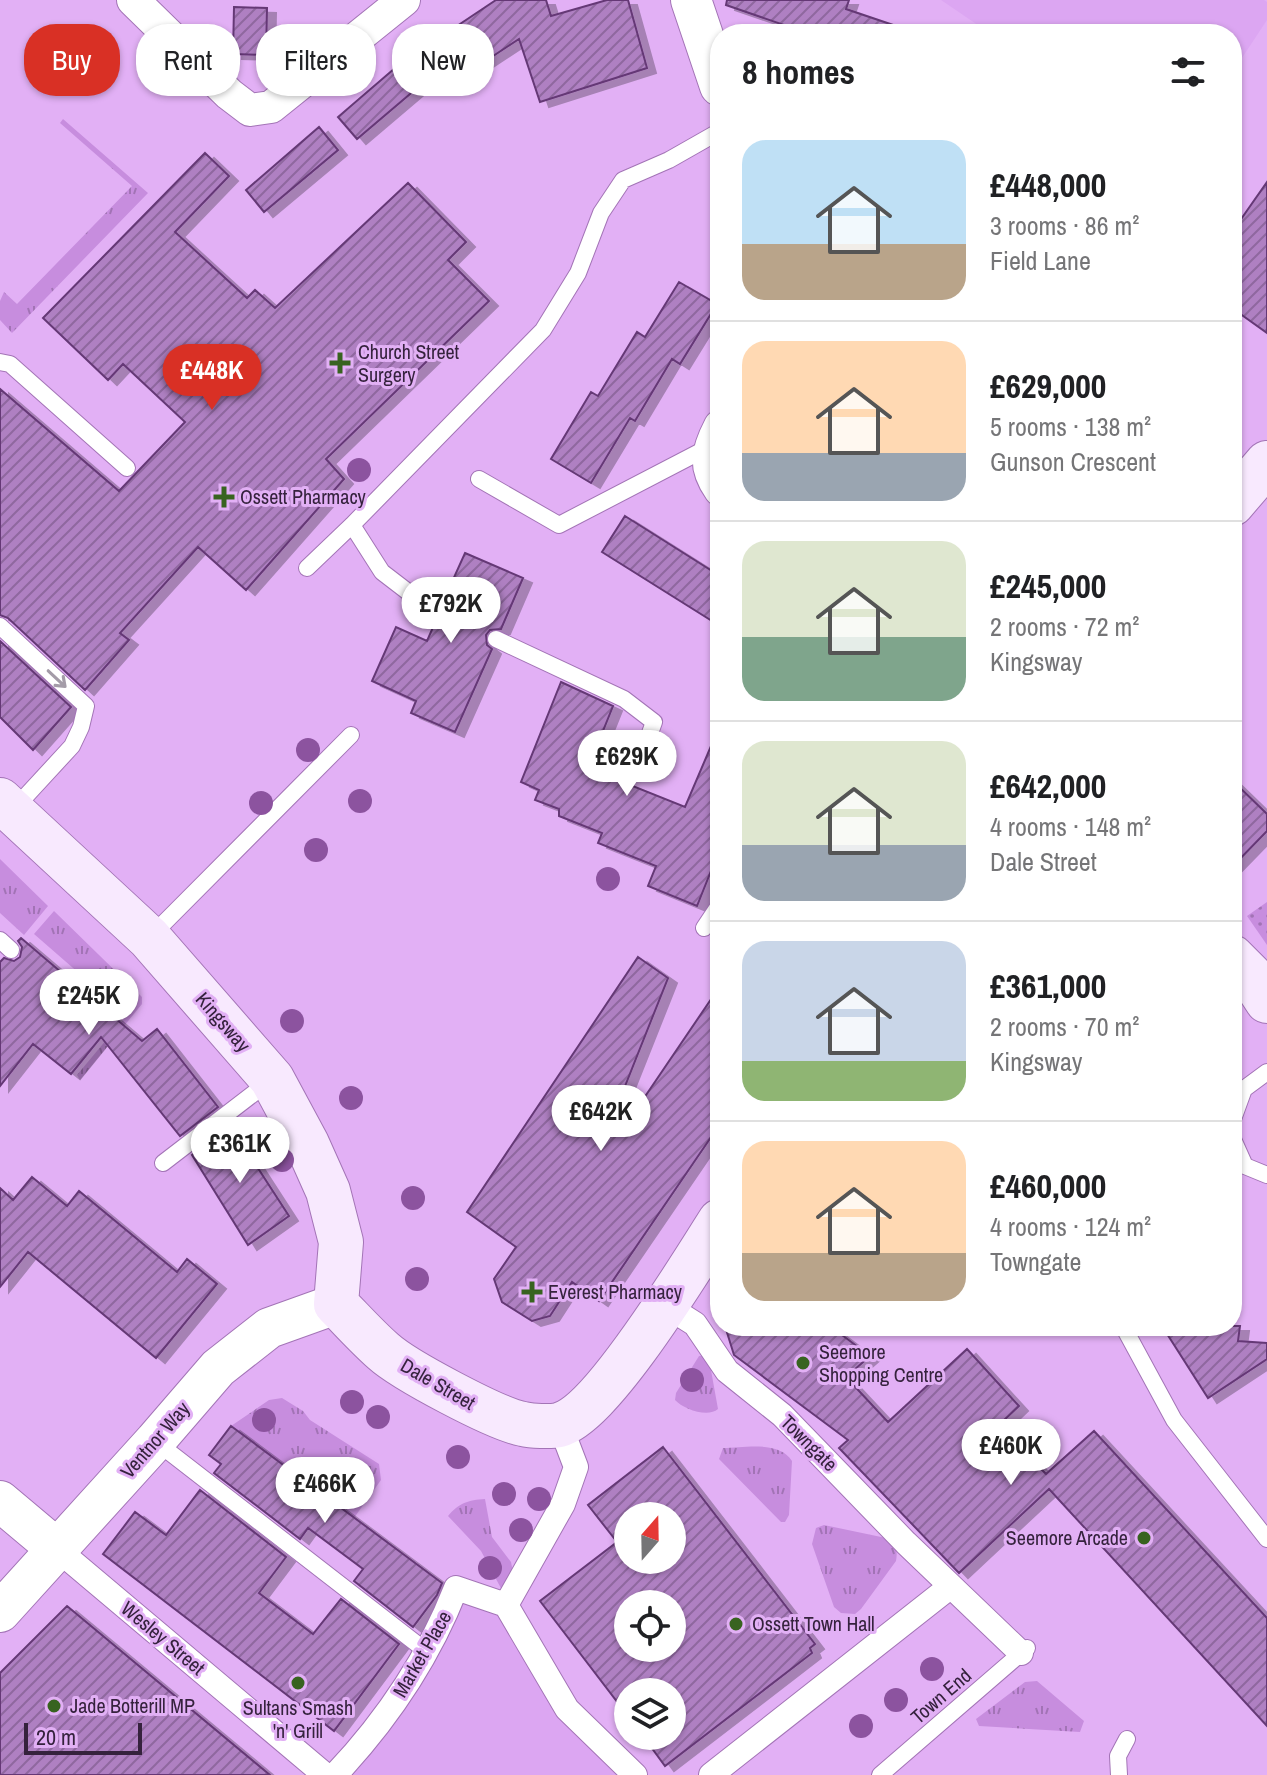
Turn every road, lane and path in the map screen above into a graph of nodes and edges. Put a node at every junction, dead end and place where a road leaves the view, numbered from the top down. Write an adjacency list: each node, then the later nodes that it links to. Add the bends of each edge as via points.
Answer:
1 (133, 0): 2 (street, via 250,110 271,107)
2 (404, 0)
3 (691, 0): 4 (street)
4 (710, 56)
5 (710, 137): 12 (lane, via 623,180 601,213 578,273 543,330)
6 (0, 362): 9 (lane, via 10,364)
7 (710, 439): 10 (lane, via 559,525)
8 (1267, 463): 11 (main road)
9 (127, 468)
10 (479, 479)
11 (1242, 492)
12 (352, 525): 13 (lane); 14 (lane, via 382,572)
13 (307, 568)
14 (438, 615)
15 (0, 626): 19 (lane, one-way to 19, via 86,706 72,746)
16 (496, 639): 18 (lane, via 624,699 654,722)
17 (351, 735): 22 (lane)
18 (636, 772)
19 (6, 806): 22 (main road, Kingsway)
20 (710, 919): 21 (lane)
21 (704, 928)
22 (149, 938): 26 (main road, Kingsway)
23 (1242, 967): 24 (main road)
24 (1267, 1001)
25 (1267, 1072): 27 (lane)
26 (272, 1079): 29 (lane); 32 (main road, Kingsway, via 328,1191 341,1242)
27 (1242, 1094)
28 (1242, 1159): 30 (lane, via 1245,1166)
29 (163, 1163)
30 (1267, 1175)
31 (710, 1236): 33 (main road)
32 (336, 1304): 35 (main road, Dale Street, via 385,1353 473,1404 522,1424); 36 (street, Ventnor Way, via 269,1328 218,1368)
33 (665, 1305): 35 (main road, via 616,1374 588,1405); 40 (street, Towngate, via 695,1324 727,1371 782,1415)
34 (1128, 1336): 38 (lane, via 1174,1420)
35 (560, 1425): 41 (street, via 576,1467 563,1504)
36 (155, 1441): 39 (street, Ventnor Way); 44 (lane)
37 (0, 1501): 39 (street, Wesley Street)
38 (1267, 1539)
39 (57, 1549): 42 (street, Ventnor Way); 47 (street, Wesley Street)
40 (951, 1586): 43 (street, Towngate); 46 (street)
41 (506, 1605): 44 (street, Market Place, via 456,1588); 49 (street, via 567,1709)
42 (0, 1612)
43 (1024, 1650): 51 (lane, Town End)
44 (426, 1651): 48 (street, Market Place, via 375,1728)
45 (1127, 1739): 52 (lane, via 1118,1756)
46 (736, 1766): 50 (street)
47 (325, 1775)
48 (335, 1775)
49 (635, 1775)
50 (711, 1775)
51 (880, 1775)
52 (1119, 1775)

